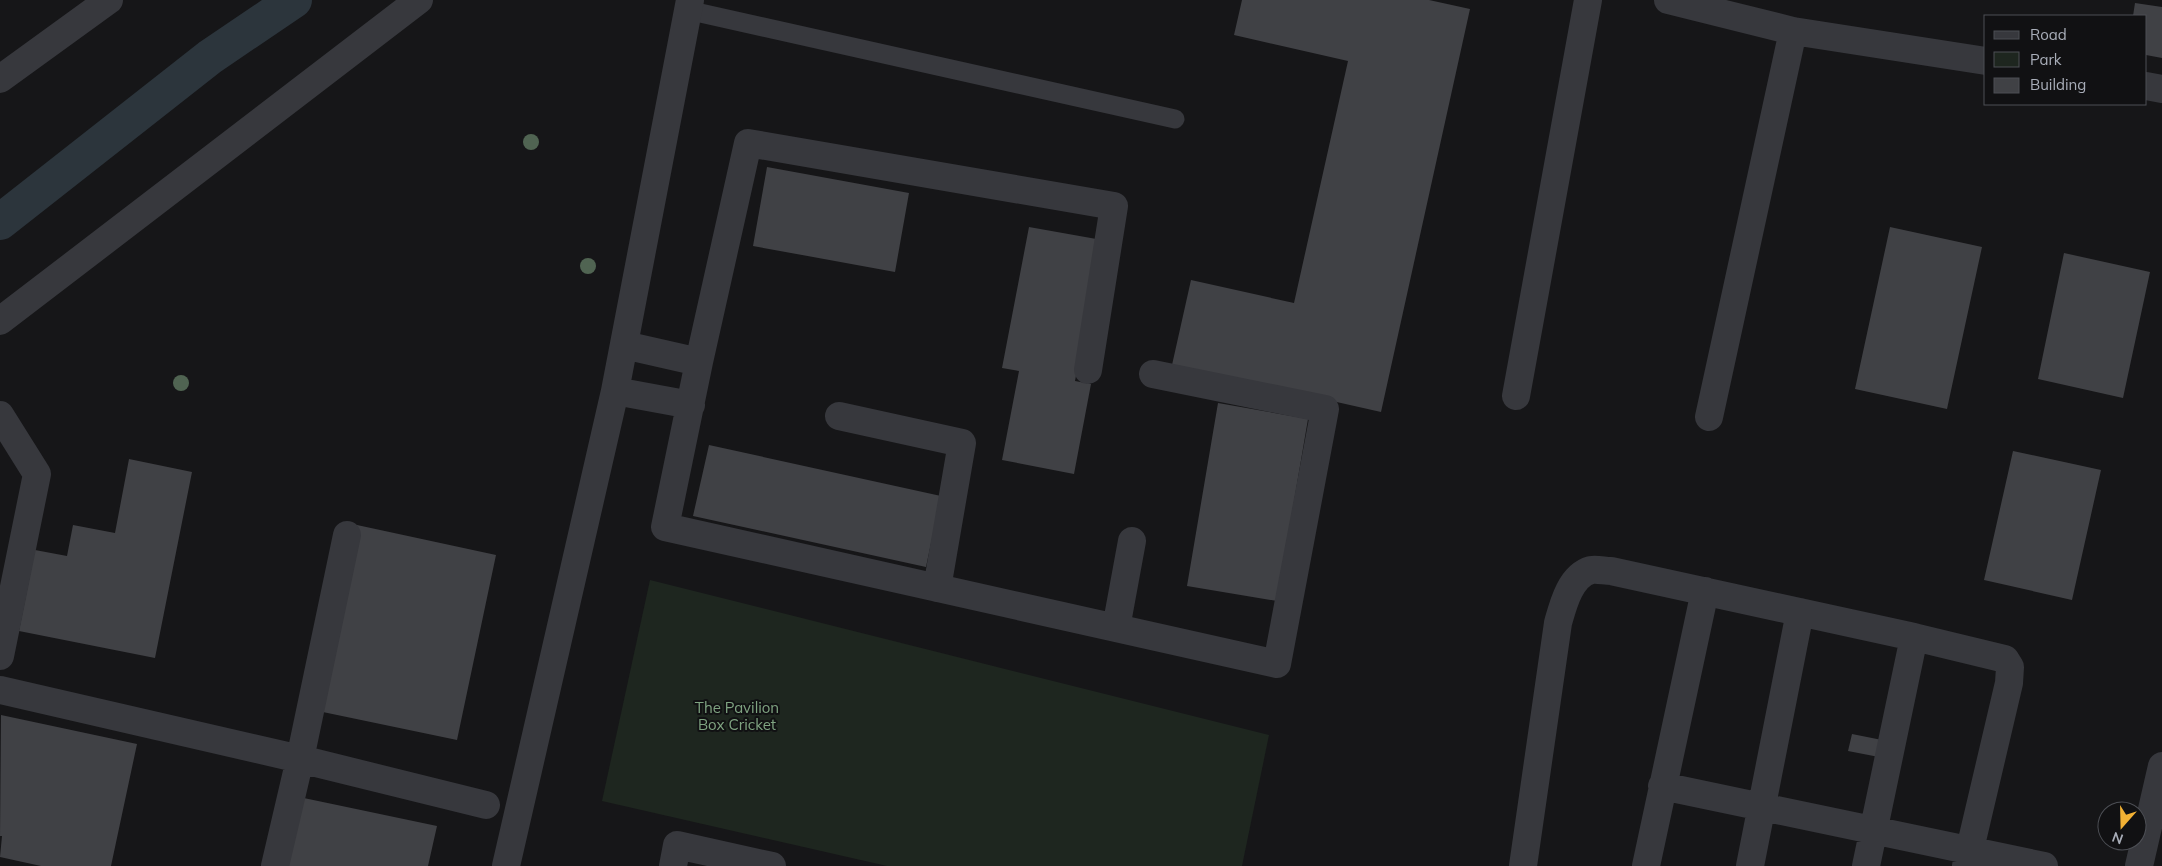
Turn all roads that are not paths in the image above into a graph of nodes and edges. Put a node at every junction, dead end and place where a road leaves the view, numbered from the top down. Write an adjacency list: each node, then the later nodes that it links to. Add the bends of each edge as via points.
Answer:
1 (109, 0): 8 (street)
2 (419, 0): 12 (street)
3 (1588, 0): 18 (street)
4 (1668, 0): 6 (street)
5 (688, 5): 11 (lane); 13 (street)
6 (1793, 31): 7 (street); 22 (street)
7 (1984, 61)
8 (0, 79)
9 (2147, 86): 10 (street)
10 (2162, 89)
11 (1176, 119)
12 (0, 321)
13 (624, 345): 14 (street); 17 (street)
14 (699, 362): 15 (street, via 748,143 1114,206); 19 (street)
15 (1088, 370)
16 (1153, 374): 28 (street, via 1325,410 1277,664)
17 (615, 391): 19 (street); 40 (street)
18 (1516, 396)
19 (691, 405): 25 (street, via 666,527)
20 (0, 415): 30 (street, via 37,474)
21 (839, 416): 25 (street, via 962,443)
22 (1709, 417)
23 (347, 535): 32 (street)
24 (1132, 541): 28 (street)
25 (937, 588): 28 (street)
26 (1705, 591): 27 (street); 34 (street); 43 (street, via 1611,571 1591,570 1578,579 1566,596 1558,622)
27 (1800, 612): 29 (street); 36 (street)
28 (1116, 628)
29 (1914, 637): 37 (street); 38 (street, via 1992,654 2005,659 2010,668)
30 (0, 656)
31 (0, 690): 32 (street)
32 (300, 759): 35 (street); 39 (street)
33 (2162, 766): 48 (street)
34 (1662, 786): 36 (street); 44 (street)
35 (486, 805)
36 (1762, 807): 37 (street); 45 (street)
37 (1874, 830): 38 (street); 46 (street)
38 (1968, 858): 47 (street)
39 (275, 866)
40 (506, 866)
41 (673, 866): 42 (street, via 677,845)
42 (772, 866)
43 (1523, 866)
44 (1646, 866)
45 (1750, 866)
46 (1866, 866)
47 (2044, 866)
48 (2139, 866)

